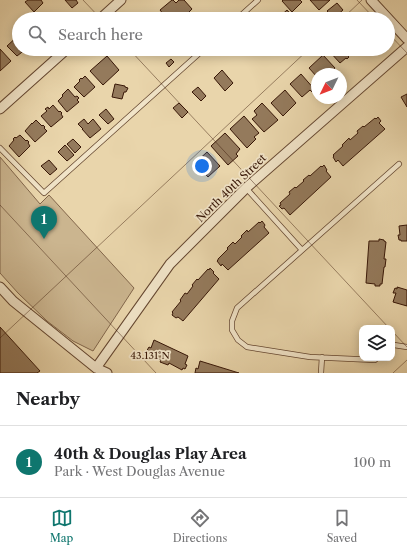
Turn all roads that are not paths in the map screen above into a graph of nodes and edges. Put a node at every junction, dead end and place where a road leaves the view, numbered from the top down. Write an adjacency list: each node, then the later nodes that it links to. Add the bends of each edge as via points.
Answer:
1 (121, 0): 4 (street)
2 (258, 0): 5 (lane)
3 (371, 0): 6 (street)
4 (108, 12)
5 (245, 12)
6 (382, 12)
7 (395, 26): 8 (street)
8 (407, 39)
9 (407, 47): 15 (street, North 40th Street)
10 (59, 56): 12 (street)
11 (196, 56): 13 (lane, via 44,193)
12 (0, 109)
13 (0, 148)
14 (399, 164): 16 (lane)
15 (246, 188): 16 (lane); 22 (street, North 40th Street, via 170,264)
16 (302, 250): 20 (lane, via 237,308 232,330 238,340 247,347)
17 (0, 287): 22 (street)
18 (395, 345): 19 (lane)
19 (407, 347)
20 (322, 357): 21 (lane); 24 (lane)
21 (359, 359)
22 (94, 370): 23 (street)
23 (107, 373)
24 (321, 373)

